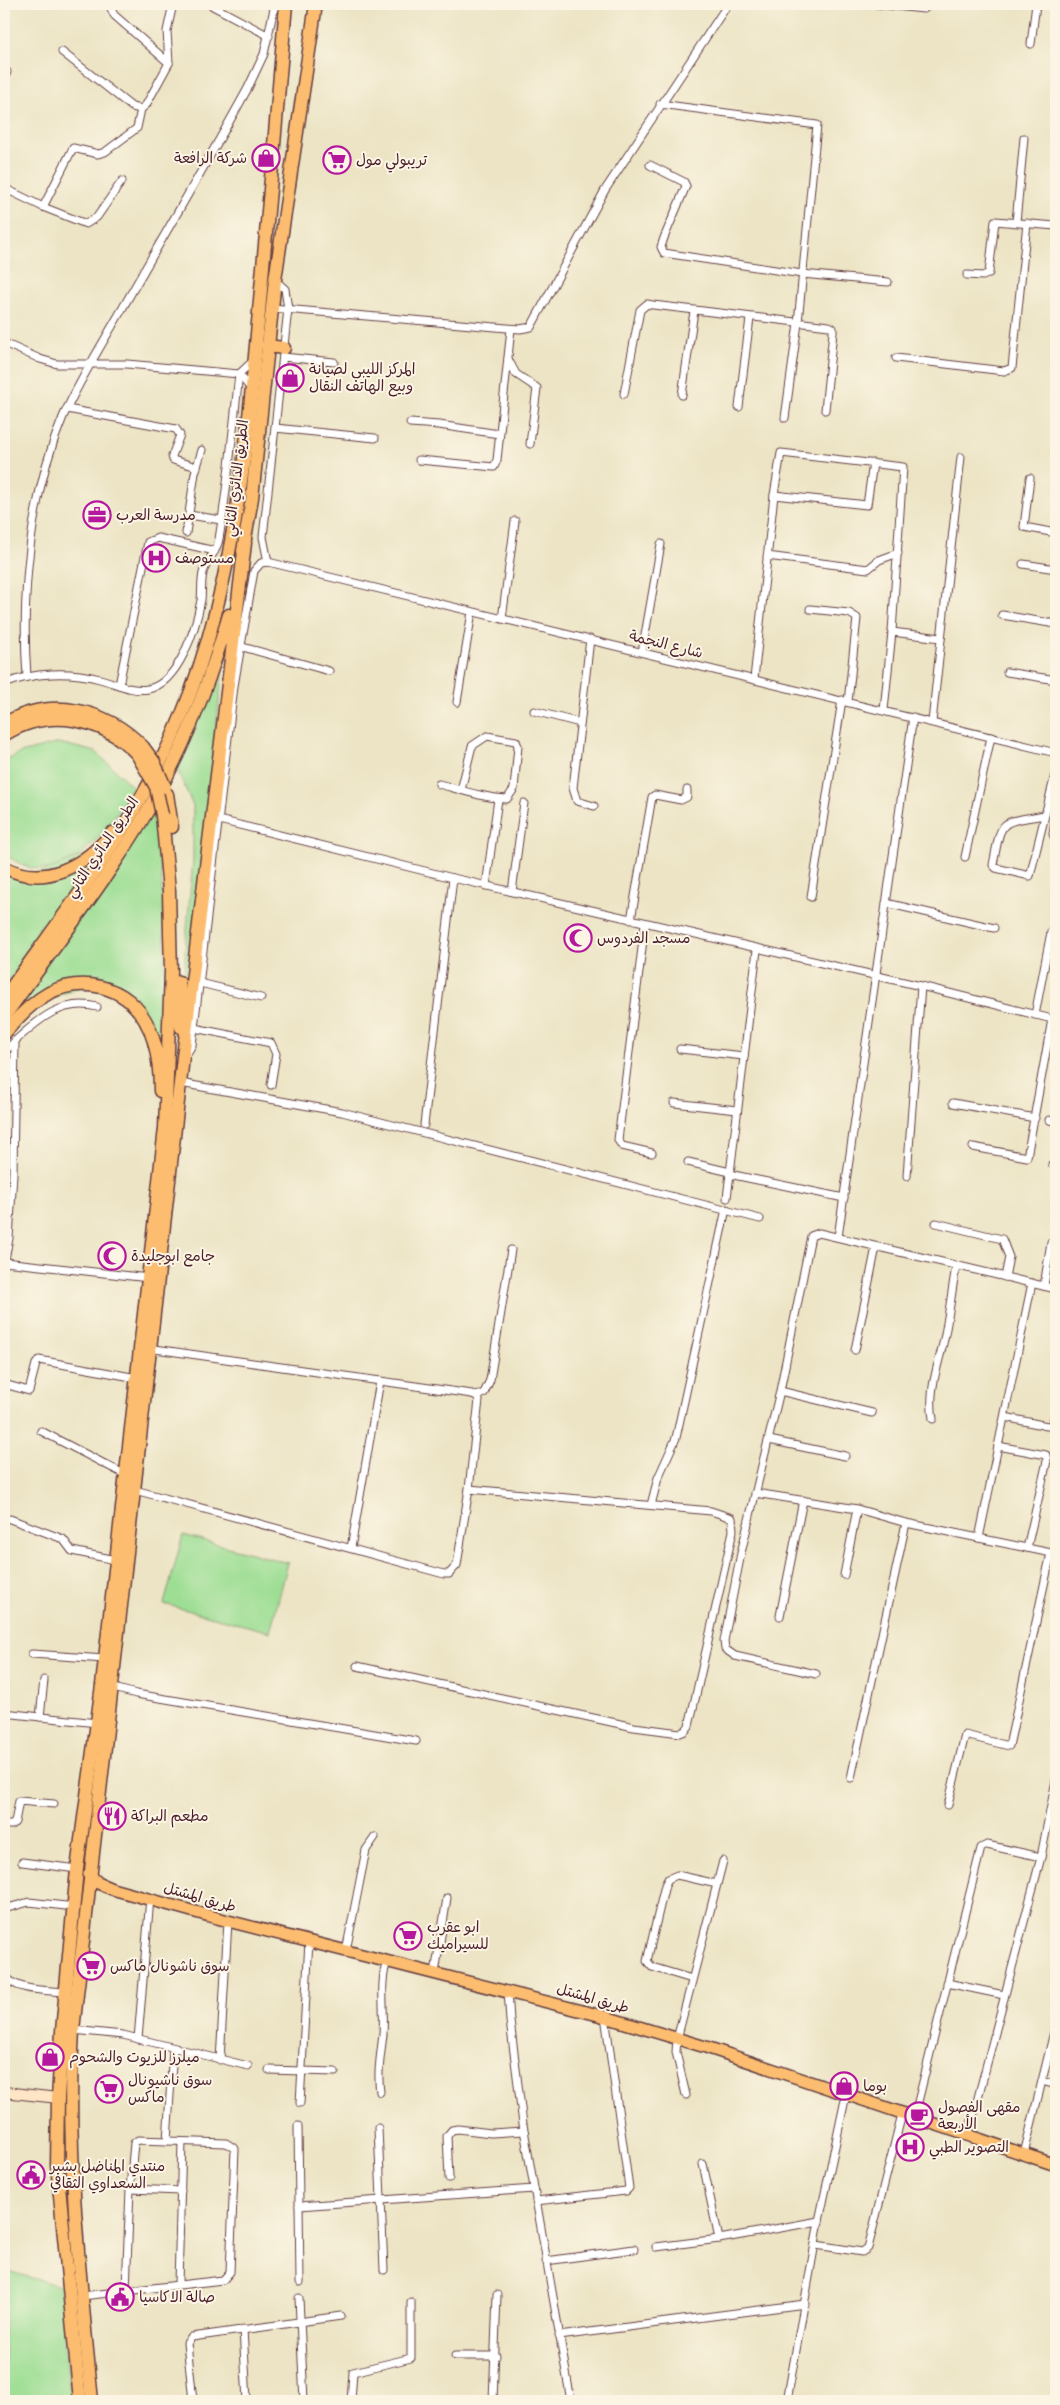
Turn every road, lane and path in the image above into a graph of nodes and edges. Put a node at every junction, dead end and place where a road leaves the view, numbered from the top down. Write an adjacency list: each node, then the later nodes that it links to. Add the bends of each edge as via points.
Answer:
1 (109, 4): 16 (street, via 114,14)
2 (173, 4): 16 (street, via 167,32)
3 (209, 4): 13 (street)
4 (275, 4): 13 (street)
5 (286, 4): 17 (highway, الطريق الدائري الثاني)
6 (292, 4): 17 (highway, via 286,61)
7 (309, 4): 18 (highway, via 302,70)
8 (316, 4): 18 (highway, الطريق الدائري الثاني)
9 (728, 4): 19 (street)
10 (876, 4): 11 (street, via 924,9)
11 (930, 4)
12 (1036, 4): 14 (street)
13 (269, 36): 46 (street, via 264,54 239,104)
14 (1031, 44)
15 (62, 52): 20 (street, via 132,107)
16 (169, 63): 20 (street, via 146,106)
17 (279, 85): 42 (highway, الطريق الدائري الثاني)
18 (304, 92): 31 (highway, الطريق الدائري الثاني)
19 (660, 104): 29 (street, via 817,125); 38 (street, via 605,190 531,327)
20 (140, 109): 25 (street, via 137,128 105,152 98,154 73,148)
21 (1024, 138): 26 (street)
22 (650, 165): 29 (street, via 686,186 661,247 664,253)
23 (122, 180): 25 (street, via 91,222 86,224)
24 (4, 188): 25 (street)
25 (43, 207)
26 (1016, 222): 27 (street); 30 (street, via 995,221 989,273)
27 (1027, 223): 28 (street); 43 (street, via 1012,368 1004,371)
28 (1056, 226)
29 (802, 274): 32 (street); 37 (street)
30 (967, 275)
31 (275, 280): 33 (highway, الطريق الدائري الثاني); 34 (street, via 284,289)
32 (888, 282)
33 (272, 308): 34 (street); 40 (highway, الطريق الدائري الثاني)
34 (288, 309): 38 (street); 41 (street)
35 (694, 311): 36 (street); 49 (street, via 653,305 640,310); 50 (street)
36 (750, 318): 37 (street); 51 (street)
37 (798, 323): 53 (street, via 833,328); 54 (street)
38 (511, 329): 44 (street)
39 (4, 343): 46 (street, via 48,362 66,365)
40 (267, 346): 41 (highway); 74 (highway, الطريق الدائري الثاني)
41 (283, 352): 45 (street); 56 (street)
42 (256, 358): 47 (street); 48 (highway, الطريق الدائري الثاني)
43 (896, 358)
44 (508, 359): 57 (street); 59 (street, via 516,374 537,388)
45 (334, 362)
46 (92, 363): 47 (street); 52 (street)
47 (239, 374): 48 (street); 62 (street)
48 (252, 390): 63 (highway, الطريق الدائري الثاني)
49 (624, 394)
50 (682, 395)
51 (739, 407)
52 (67, 409): 66 (street, via 176,429 180,435 173,460); 94 (street, via 43,483 31,544 26,606)
53 (825, 410)
54 (785, 418)
55 (410, 423): 57 (street)
56 (275, 428): 58 (street); 79 (street, via 263,537)
57 (499, 434): 64 (street, via 497,460 492,468)
58 (375, 438)
59 (530, 444)
60 (202, 450): 66 (street)
61 (961, 457): 88 (street)
62 (230, 458): 63 (highway); 70 (street)
63 (243, 459): 115 (highway, الطريق الدائري الثاني, via 232,542 213,624 183,711)
64 (419, 460)
65 (873, 463): 68 (street, via 781,453); 68 (street, via 867,505); 77 (street, via 903,467)
66 (197, 467): 69 (street)
67 (1030, 478): 73 (street, via 1024,527)
68 (774, 495): 78 (street)
69 (189, 515): 70 (street); 72 (street)
70 (221, 520): 76 (street)
71 (515, 521): 85 (street)
72 (186, 533)
73 (1056, 533)
74 (245, 543): 142 (highway, الطريق الدائري الثاني, via 214,664 196,715 173,765 116,860); 146 (highway)
75 (660, 544): 91 (street)
76 (215, 551): 98 (street, via 204,570 198,613 179,665 172,675 147,690); 98 (street, via 158,538 148,542)
77 (898, 553): 78 (street, via 879,560 868,569); 87 (street)
78 (767, 556): 95 (street)
79 (268, 562): 83 (street, شارع النجمة); 90 (street, via 258,564 254,571)
80 (1024, 564): 81 (street)
81 (1056, 569)
82 (810, 609): 99 (street, via 849,613 857,618)
83 (472, 612): 85 (street, شارع النجمة); 100 (street)
84 (1002, 615): 86 (street)
85 (502, 619): 89 (street, شارع النجمة)
86 (1056, 624)
87 (892, 632): 88 (street); 101 (street)
88 (941, 638): 104 (street)
89 (590, 640): 91 (street, شارع النجمة); 106 (street)
90 (239, 646): 92 (street); 121 (street)
91 (642, 652): 95 (street, شارع النجمة)
92 (329, 671)
93 (1007, 672): 96 (street)
94 (27, 677): 97 (street); 98 (street, via 75,675)
95 (754, 679): 99 (street, شارع النجمة)
96 (1056, 680)
97 (5, 682)
98 (118, 685)
99 (845, 701): 101 (street, شارع النجمة); 128 (street)
100 (457, 702)
101 (884, 710): 103 (street, شارع النجمة)
102 (534, 711): 106 (street)
103 (913, 717): 104 (street, شارع النجمة); 129 (street)
104 (932, 722): 108 (street, شارع النجمة)
105 (4, 724): 109 (highway, via 36,711 76,710 113,723 129,734)
106 (580, 724): 118 (street, via 574,794 577,801)
107 (4, 735): 109 (highway, via 35,721 72,719 91,723)
108 (991, 736): 110 (street, شارع النجمة); 123 (street)
109 (140, 751): 146 (highway, bridge, via 158,769 167,794 176,884 180,1018); 163 (highway, bridge, via 152,778 162,815 169,900 171,980 167,1099)
110 (1056, 753)
111 (1056, 771): 120 (street)
112 (439, 784): 113 (street)
113 (461, 790): 116 (street); 116 (street, via 472,746 487,736 513,740 518,746 514,789 507,799)
114 (687, 790): 130 (street, via 687,796 681,800 652,797)
115 (142, 796): 124 (highway, via 104,842 74,866 57,874 40,876 24,875); 138 (highway, الطريق الدائري الثاني, via 98,867)
116 (498, 799): 126 (street)
117 (524, 803): 127 (street)
118 (594, 806)
119 (1056, 812): 122 (street, via 1053,834)
120 (1045, 815): 120 (street, via 1003,825 993,865 996,868 1030,876)
121 (219, 820): 125 (street); 136 (street)
122 (1056, 841)
123 (965, 857)
124 (4, 867)
125 (453, 878): 126 (street); 157 (street)
126 (486, 886): 127 (street)
127 (512, 892): 130 (street)
128 (811, 897)
129 (886, 903): 132 (street); 135 (street)
130 (631, 920): 131 (street)
131 (645, 924): 134 (street); 159 (street, via 618,1140 622,1146)
132 (994, 928)
133 (1051, 932): 141 (street)
134 (757, 950): 135 (street); 149 (street)
135 (876, 976): 137 (street); 165 (street)
136 (200, 983): 139 (street); 144 (street)
137 (921, 986): 141 (street); 162 (street)
138 (4, 998)
139 (261, 998)
140 (98, 1007): 145 (street, via 73,1004 49,1012)
141 (1035, 1015): 143 (street)
142 (4, 1017)
143 (1054, 1020): 156 (street)
144 (194, 1028): 150 (street, via 192,1045); 152 (street, via 271,1043 276,1054)
145 (9, 1038): 148 (street); 163 (highway, via 36,1002 65,987 98,986 121,995 134,1005 148,1025 159,1058 156,1168); 173 (street, via 13,1174)
146 (185, 1042): 150 (highway)
147 (680, 1049): 149 (street)
148 (4, 1052)
149 (744, 1056): 155 (street)
150 (183, 1057): 151 (highway)
151 (180, 1083): 166 (street, via 342,1112); 180 (highway)
152 (271, 1085)
153 (674, 1103): 155 (street)
154 (953, 1103): 156 (street)
155 (737, 1110): 161 (street)
156 (1035, 1118): 158 (street, via 1027,1157)
157 (424, 1125)
158 (973, 1147)
159 (652, 1153)
160 (688, 1162): 161 (street)
161 (730, 1173): 164 (street); 165 (street)
162 (908, 1176)
163 (159, 1185): 176 (highway)
164 (727, 1198)
165 (844, 1198): 169 (street)
166 (726, 1209): 167 (street); 200 (street, via 676,1438 661,1471)
167 (760, 1219)
168 (936, 1223): 175 (street, via 1002,1239 1009,1257)
169 (838, 1238): 171 (street); 185 (street, via 819,1233 812,1236)
170 (1051, 1242): 178 (street)
171 (876, 1247): 174 (street); 181 (street)
172 (510, 1250): 186 (street, via 490,1380 484,1393)
173 (4, 1263): 176 (street)
174 (956, 1266): 175 (street); 190 (street, via 944,1339 932,1381)
175 (1005, 1276): 177 (street)
176 (148, 1278): 180 (highway)
177 (1032, 1283): 178 (street); 189 (street)
178 (1044, 1286): 179 (street)
179 (1056, 1288)
180 (145, 1347): 182 (highway); 183 (street); 197 (highway)
181 (855, 1350)
182 (137, 1378): 184 (street, via 39,1360 29,1391); 195 (highway)
183 (380, 1381): 186 (street); 205 (street)
184 (4, 1384)
185 (780, 1390): 188 (street); 192 (street)
186 (477, 1396): 196 (street)
187 (1056, 1411): 189 (street, via 1052,1425 1047,1426)
188 (872, 1413)
189 (1005, 1417): 193 (street)
190 (932, 1419)
191 (41, 1431): 195 (street)
192 (769, 1440): 194 (street); 198 (street)
193 (998, 1446): 204 (street); 206 (street, via 1046,1455)
194 (845, 1456)
195 (126, 1475): 208 (highway)
196 (469, 1489): 200 (street); 205 (street, via 457,1565 449,1574)
197 (134, 1490): 205 (street); 216 (highway)
198 (755, 1493): 199 (street); 214 (street, via 725,1632 725,1649 735,1656)
199 (803, 1500): 201 (street); 210 (street)
200 (651, 1505): 213 (street, via 725,1514 734,1523 692,1716 685,1731 674,1733 596,1720)
201 (858, 1509): 203 (street); 209 (street)
202 (10, 1519): 208 (street, via 63,1539 72,1551)
203 (906, 1524): 204 (street); 221 (street)
204 (979, 1538): 206 (street)
205 (351, 1548)
206 (1027, 1548): 207 (street)
207 (1054, 1553): 224 (street, via 1009,1746 965,1735)
208 (116, 1560): 212 (highway)
209 (844, 1575)
210 (780, 1616)
211 (32, 1654): 212 (street)
212 (105, 1659): 216 (highway)
213 (357, 1666)
214 (816, 1674)
215 (44, 1680): 218 (street)
216 (107, 1686): 219 (highway); 220 (street); 231 (highway)
217 (4, 1713): 218 (street)
218 (40, 1717): 219 (street)
219 (97, 1723): 230 (highway)
220 (416, 1741)
221 (851, 1778)
222 (1056, 1780): 227 (street)
223 (54, 1804): 225 (street, via 19,1801 15,1822)
224 (948, 1805)
225 (4, 1825)
226 (375, 1836): 241 (street, via 366,1850)
227 (1041, 1857): 246 (street, via 987,1845 981,1848); 249 (street)
228 (723, 1861): 232 (street)
229 (22, 1862): 230 (street)
230 (77, 1869): 237 (highway)
231 (89, 1874): 233 (main road, طريق المشتل, via 93,1880); 234 (highway)
232 (717, 1884): 245 (street); 245 (street, via 676,1875 665,1885 647,1961 652,1967)
233 (112, 1889): 234 (main road, طريق المشتل, via 99,1889); 235 (main road, طريق المشتل)
234 (88, 1894): 252 (highway)
235 (150, 1898): 239 (main road, طريق المشتل); 254 (street)
236 (447, 1898): 243 (street)
237 (74, 1907): 238 (street, via 29,1902); 248 (highway)
238 (4, 1909)
239 (228, 1921): 240 (main road, طريق المشتل); 256 (street)
240 (309, 1941): 241 (main road, طريق المشتل); 259 (street)
241 (346, 1950): 242 (main road, طريق المشتل)
242 (387, 1961): 243 (main road, طريق المشتل); 264 (street, via 383,1973)
243 (435, 1973): 247 (main road, طريق المشتل)
244 (4, 1974): 248 (street, via 8,1981 17,1985)
245 (692, 1979): 253 (street)
246 (947, 1982): 249 (street); 270 (street)
247 (508, 1990): 250 (main road, طريق المشتل); 273 (street)
248 (66, 1992): 267 (highway)
249 (1004, 1995): 274 (street)
250 (605, 2016): 253 (main road, طريق المشتل); 285 (street, via 629,2188 622,2192)
251 (1056, 2024): 261 (street)
252 (73, 2030): 254 (street); 288 (highway, via 70,2154)
253 (676, 2038): 265 (street); 266 (main road, طريق المشتل)
254 (138, 2039): 255 (street)
255 (174, 2049): 256 (street); 275 (street)
256 (220, 2060): 257 (street)
257 (248, 2066)
258 (270, 2070): 259 (street)
259 (300, 2072): 260 (street); 268 (street)
260 (335, 2072)
261 (1042, 2081): 262 (street); 277 (street)
262 (1056, 2085)
263 (4, 2092): 267 (street)
264 (380, 2092)
265 (686, 2095)
266 (846, 2096): 269 (main road, طريق المشتل); 287 (street)
267 (58, 2098): 289 (highway, via 57,2165)
268 (300, 2103)
269 (902, 2114): 270 (main road, طريق المشتل); 291 (street, via 868,2248 862,2252)
270 (914, 2118): 274 (main road, طريق المشتل)
271 (298, 2126): 286 (street)
272 (378, 2128): 284 (street)
273 (524, 2131): 280 (street, via 452,2130 447,2140); 282 (street)
274 (968, 2136): 277 (main road, طريق المشتل)
275 (167, 2141): 276 (street); 281 (street, via 138,2140 134,2143)
276 (182, 2142): 283 (street); 297 (street, via 226,2143 235,2149 230,2272 223,2280)
277 (1024, 2154): 279 (main road, طريق المشتل)
278 (703, 2164): 290 (street)
279 (1056, 2165)
280 (449, 2178)
281 (130, 2189): 283 (street); 298 (street)
282 (534, 2189): 284 (street); 285 (street)
283 (181, 2191): 297 (street)
284 (380, 2200): 286 (street); 295 (street)
285 (536, 2201): 294 (street)
286 (299, 2206): 296 (street)
287 (819, 2221): 290 (street); 291 (street)
288 (76, 2224): 289 (highway); 300 (highway)
289 (62, 2225): 310 (highway)
290 (719, 2239): 292 (street)
291 (816, 2245): 303 (street)
292 (656, 2247)
293 (634, 2249): 294 (street)
294 (546, 2261): 307 (street)
295 (384, 2270)
296 (300, 2282)
297 (178, 2284): 298 (street)
298 (126, 2290): 300 (street)
299 (497, 2295): 309 (street)
300 (82, 2296): 311 (highway)
301 (299, 2298): 305 (street)
302 (411, 2302): 315 (street, via 411,2358 354,2372)
303 (805, 2304): 307 (street); 318 (street)
304 (341, 2316): 305 (street)
305 (300, 2320): 306 (street); 314 (street)
306 (242, 2329): 312 (street, via 189,2339); 313 (street)
307 (560, 2336): 317 (street)
308 (455, 2356): 309 (street)
309 (496, 2356): 316 (street)
310 (80, 2401)
311 (92, 2401)
312 (192, 2401)
313 (247, 2401)
314 (304, 2401)
315 (351, 2401)
316 (493, 2401)
317 (571, 2401)
318 (787, 2401)

